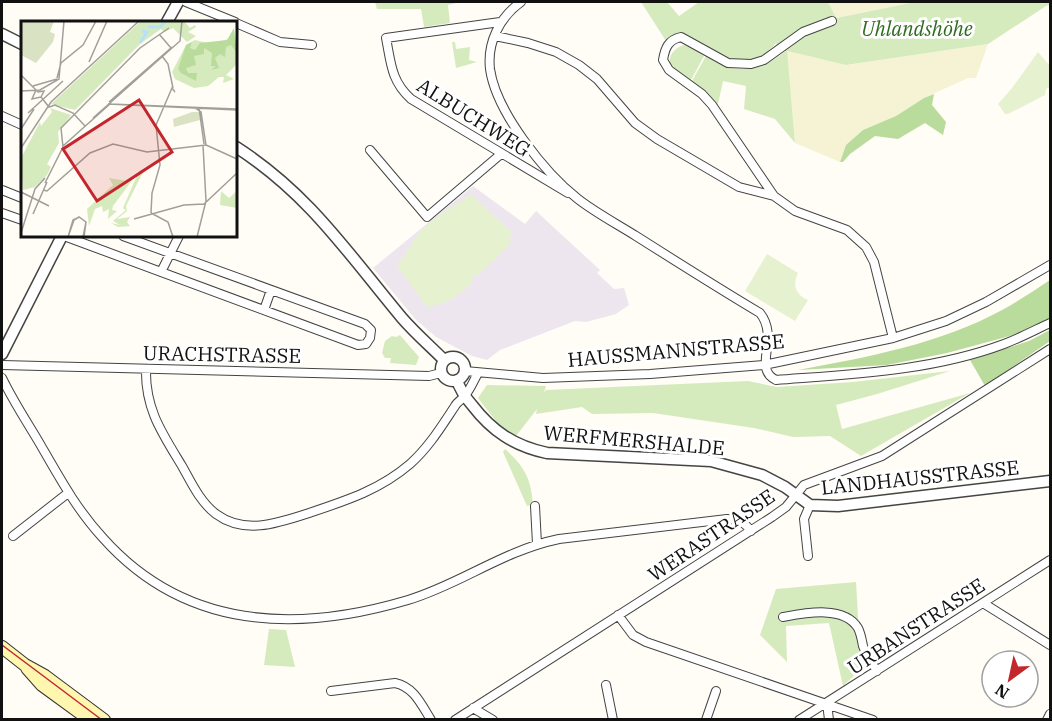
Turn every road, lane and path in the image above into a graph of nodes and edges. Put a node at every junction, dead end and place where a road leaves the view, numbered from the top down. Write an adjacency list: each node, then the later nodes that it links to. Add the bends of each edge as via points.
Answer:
1 (178, 2): 4 (street)
2 (186, 2): 5 (street)
3 (520, 2): 7 (street)
4 (168, 21)
5 (230, 21)
6 (832, 21): 19 (street, via 803,32 764,60 751,64 729,63 681,37 673,39 664,52 663,60 669,70 712,105)
7 (500, 22): 10 (street); 17 (street, ALBUCHWEG, via 386,38 394,78 401,90)
8 (237, 24): 12 (street, via 280,42)
9 (2, 34): 11 (street)
10 (495, 36): 19 (street, via 556,52 579,65 635,123 657,139 739,187); 21 (street, via 490,69 498,94 539,160)
11 (21, 44)
12 (312, 45)
13 (2, 116): 14 (street)
14 (21, 124)
15 (237, 148): 37 (street, via 312,208 403,318)
16 (370, 150): 17 (street, via 427,218)
17 (501, 154): 21 (street, ALBUCHWEG)
18 (2, 190): 20 (street)
19 (774, 196): 34 (street, via 795,211 847,230 866,247 874,262)
20 (21, 198)
21 (578, 199): 39 (street, via 760,313 766,320 769,343)
22 (2, 213): 23 (street)
23 (21, 220)
24 (62, 237): 36 (street)
25 (66, 237): 30 (street)
26 (126, 237): 28 (street)
27 (178, 237): 28 (street)
28 (170, 253): 30 (street); 31 (street)
29 (1050, 265): 34 (street, HAUSSMANNSTRASSE, via 946,321)
30 (162, 272): 32 (street)
31 (271, 290): 32 (street); 32 (street, via 365,324 370,338 366,344 358,345)
32 (264, 310)
33 (1050, 322): 39 (street, via 1005,344 928,365 776,380 766,373)
34 (893, 338): 39 (street, HAUSSMANNSTRASSE)
35 (1050, 349): 49 (street, WERASTRASSE, via 882,456 804,485)
36 (2, 354)
37 (444, 360): 41 (street, via 456,357 463,362); 43 (street)
38 (2, 364): 40 (street, URACHSTRASSE)
39 (764, 365): 42 (street, HAUSSMANNSTRASSE, via 543,378)
40 (146, 369): 43 (street, URACHSTRASSE); 46 (street, via 146,392 155,418 197,492 216,514 246,525 278,523 381,485 418,456)
41 (465, 371): 42 (street, HAUSSMANNSTRASSE); 45 (street)
42 (478, 373): 46 (street)
43 (441, 374): 45 (street, via 448,380)
44 (2, 378): 48 (street)
45 (457, 380): 46 (street, WERFMERSHALDE)
46 (465, 396): 49 (street, WERFMERSHALDE, via 496,432 532,450 711,461 762,475)
47 (1050, 481): 50 (street, LANDHAUSSTRASSE, via 838,506)
48 (68, 493): 53 (street); 54 (street, via 104,539 155,582 215,609 267,620 331,617 411,599)
49 (795, 495): 50 (street, LANDHAUSSTRASSE); 52 (street, WERASTRASSE, via 786,507)
50 (810, 505): 55 (street, via 804,519)
51 (535, 506): 54 (street)
52 (751, 531): 54 (street, via 745,523 727,519); 58 (street, WERASTRASSE)
53 (13, 536)
54 (537, 544)
55 (808, 556)
56 (1050, 560): 57 (street, URBANSTRASSE)
57 (983, 603): 60 (street); 63 (street, URBANSTRASSE)
58 (618, 615): 67 (street, via 633,635 646,642); 68 (street, WERASTRASSE)
59 (783, 617): 63 (street, via 807,612 842,616 858,628)
60 (1050, 645)
61 (2, 647): 62 (main road)
62 (25, 665): 70 (main road, via 42,685); 71 (main road)
63 (877, 671): 67 (street, URBANSTRASSE)
64 (606, 686): 75 (street)
65 (332, 691): 72 (street, via 401,684 413,692)
66 (716, 691): 76 (street)
67 (826, 703): 77 (street, URBANSTRASSE); 78 (street); 79 (street)
68 (473, 708): 73 (street, WERASTRASSE); 74 (street)
69 (1050, 714): 80 (street)
70 (90, 720)
71 (104, 720)
72 (431, 720)
73 (455, 720)
74 (493, 720)
75 (613, 720)
76 (706, 720)
77 (799, 720)
78 (828, 720)
79 (873, 720)
80 (1047, 720)

